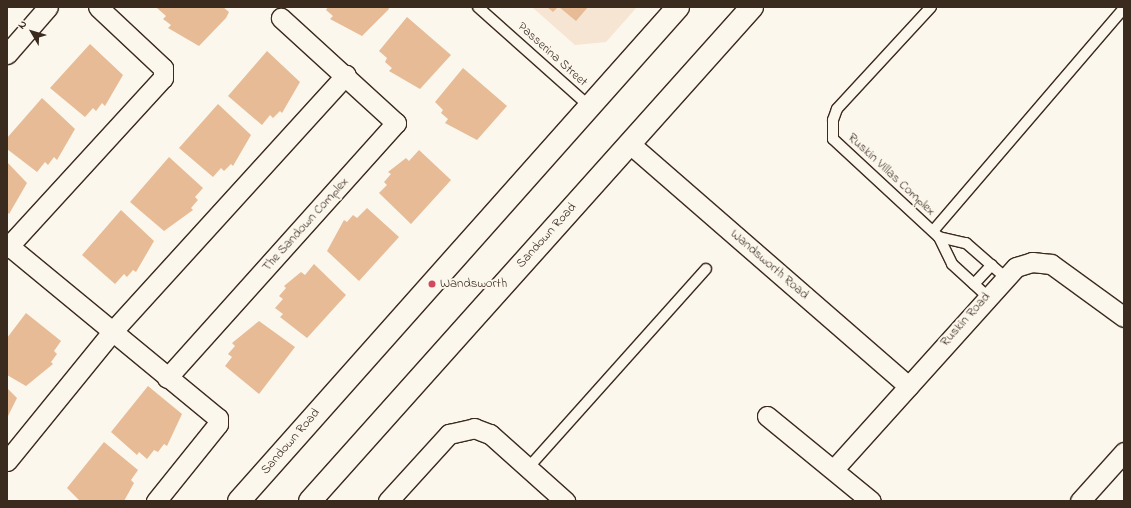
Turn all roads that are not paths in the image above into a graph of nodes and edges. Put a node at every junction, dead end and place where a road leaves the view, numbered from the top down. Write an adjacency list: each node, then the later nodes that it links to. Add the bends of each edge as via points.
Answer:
1 (48, 7): 9 (street)
2 (98, 7): 14 (street, via 163,68 163,78)
3 (478, 7): 11 (lane, Passerina Street)
4 (678, 7): 11 (main road, Sandown Road)
5 (752, 7): 12 (main road, Sandown Road)
6 (930, 7): 13 (lane, Ruskin Villas Complex, via 837,109 832,130 841,149)
7 (1124, 8): 13 (lane, Ruskin Villas Complex)
8 (281, 18): 10 (street, The Sandown Complex)
9 (7, 54)
10 (346, 75): 19 (street); 20 (street, The Sandown Complex, via 394,119 394,128)
11 (589, 106): 28 (main road, Sandown Road)
12 (630, 144): 21 (street, Wandsworth Road); 29 (main road, Sandown Road)
13 (936, 234): 16 (lane, Ruskin Villas Complex, via 966,243); 17 (lane, Ruskin Villas Complex, via 952,264)
14 (8, 247): 19 (street)
15 (706, 269): 25 (lane)
16 (998, 271): 17 (street, Ruskin Road); 18 (street, Ruskin Road, via 1024,264 1051,264)
17 (981, 290): 21 (street, Ruskin Road)
18 (1124, 317)
19 (111, 334): 20 (street); 24 (street)
20 (167, 378): 27 (street, via 219,421)
21 (908, 386): 26 (street, Ruskin Road)
22 (766, 416): 26 (street)
23 (1124, 452): 33 (street)
24 (7, 461)
25 (528, 468): 30 (street, via 490,434 464,428 443,439); 31 (street)
26 (834, 469): 32 (street)
27 (156, 501)
28 (239, 501)
29 (310, 501)
30 (388, 501)
31 (565, 501)
32 (871, 501)
33 (1080, 501)

